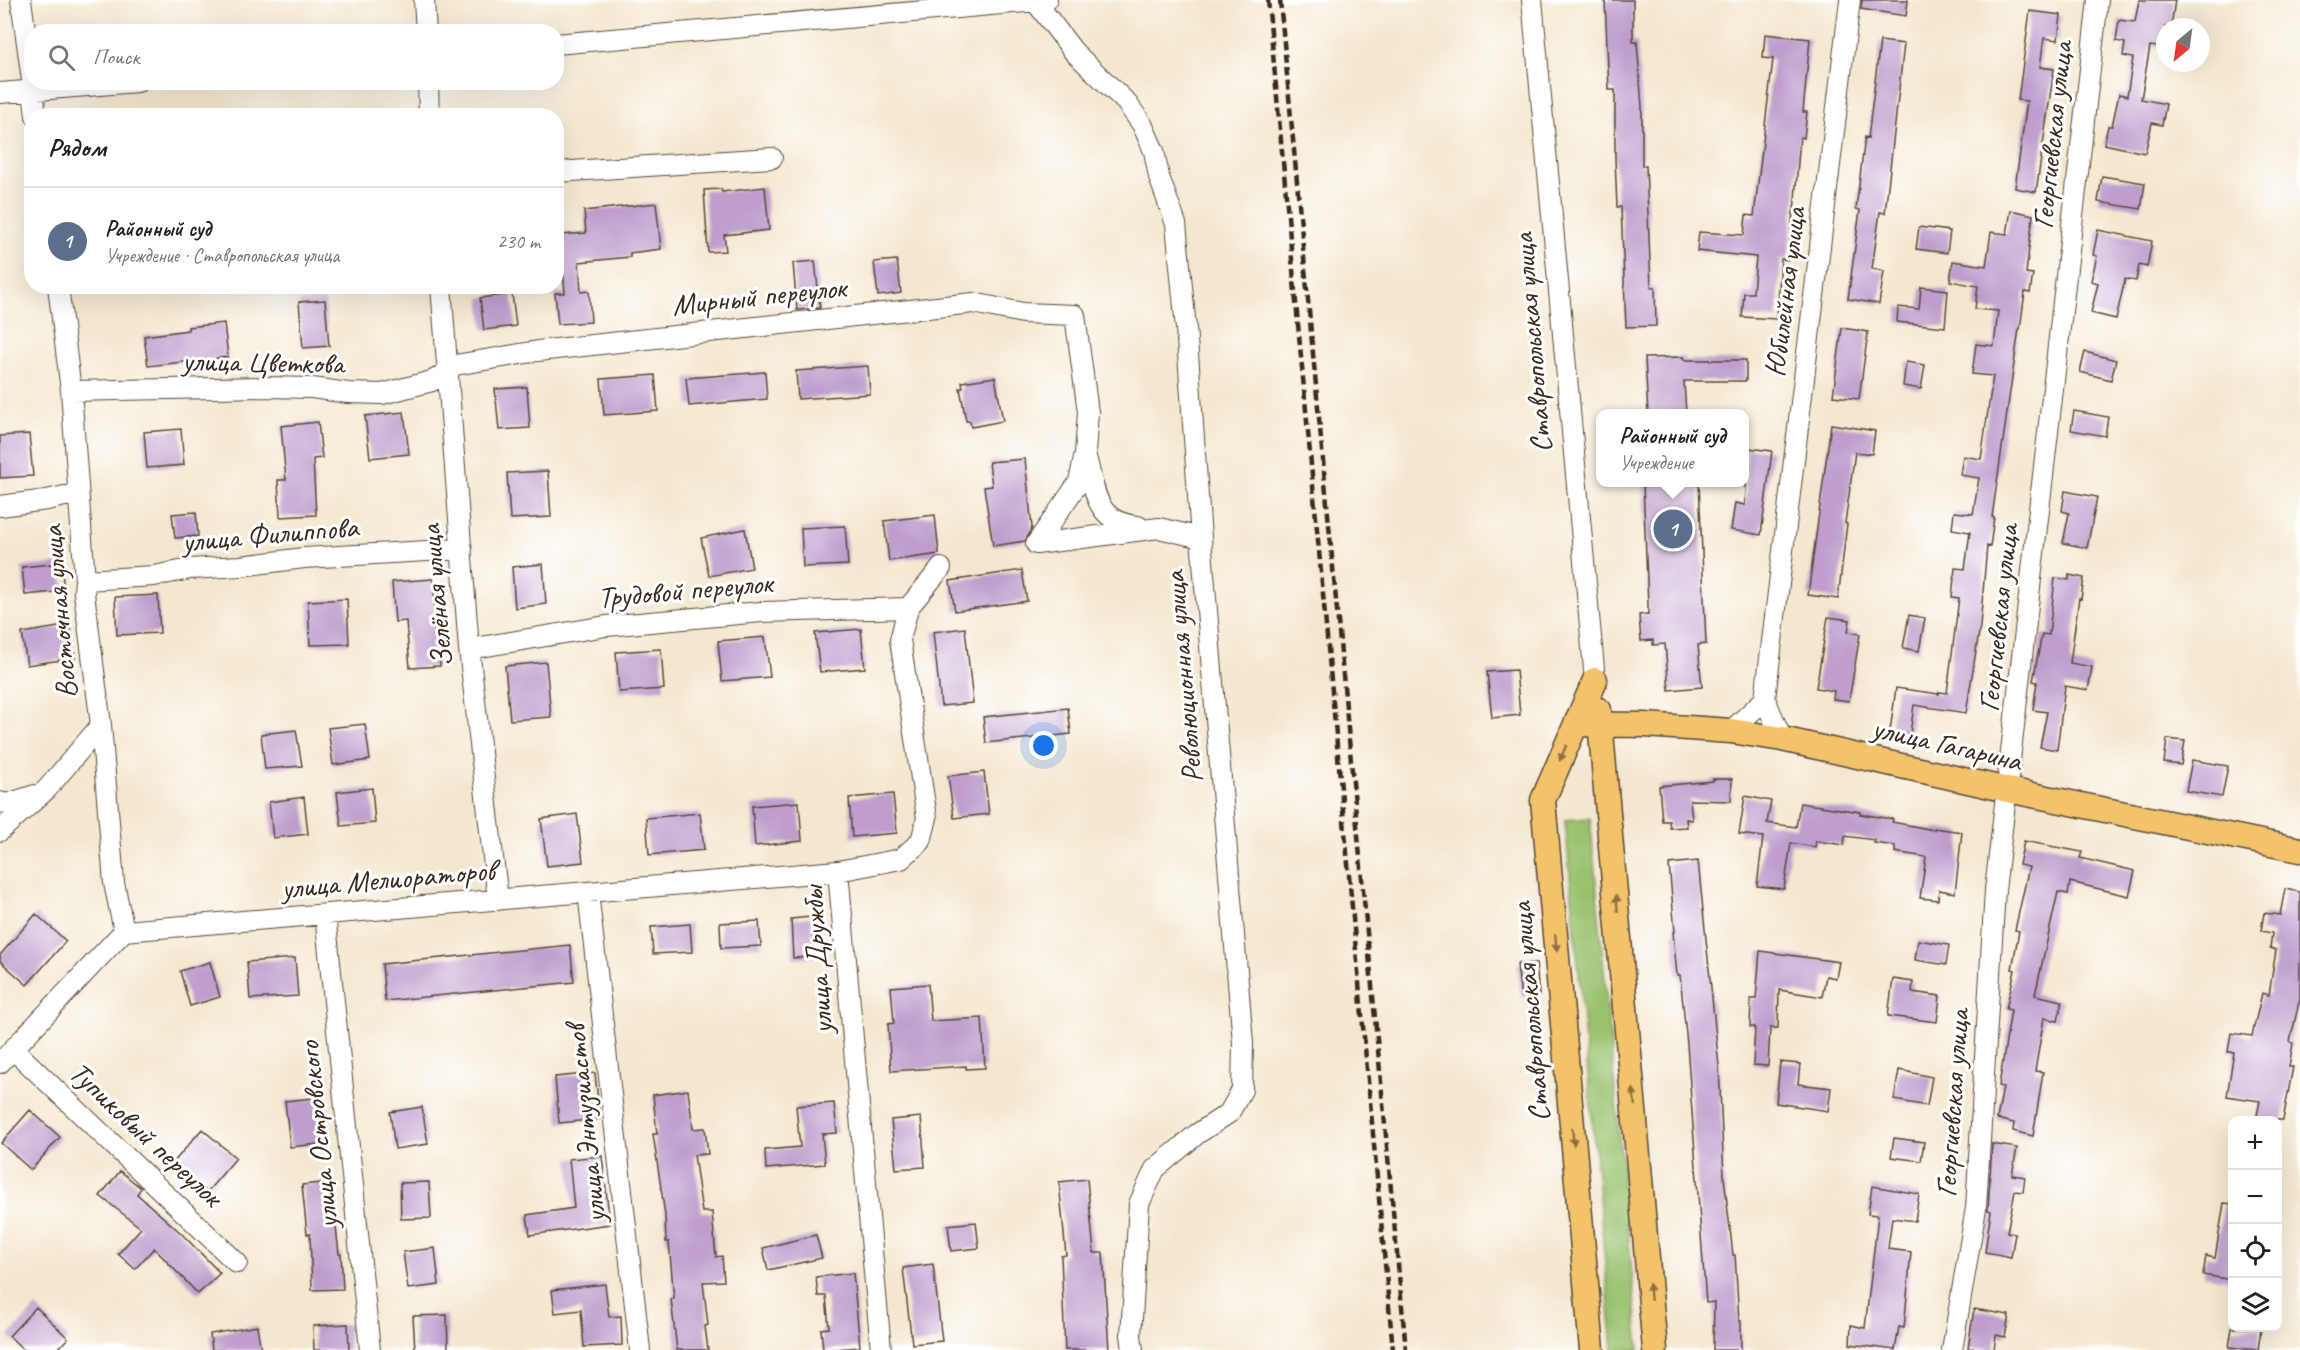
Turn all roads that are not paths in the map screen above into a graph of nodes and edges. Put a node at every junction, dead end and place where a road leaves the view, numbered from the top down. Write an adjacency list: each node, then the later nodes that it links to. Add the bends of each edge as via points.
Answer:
1 (21, 0): 7 (street)
2 (424, 0): 8 (street)
3 (1532, 0): 32 (street, Ставропольская улица)
4 (1850, 0): 33 (street, Юбилейная улица)
5 (2098, 0): 40 (street, Георгиевская улица)
6 (1042, 1): 9 (street); 26 (street, Революционная улица, via 1074,52 1142,124 1176,224)
7 (24, 24)
8 (426, 24)
9 (564, 43)
10 (24, 86): 13 (street)
11 (33, 90): 14 (street)
12 (428, 90): 15 (street)
13 (0, 93)
14 (35, 108)
15 (429, 108)
16 (772, 158): 17 (street)
17 (564, 171)
18 (59, 294): 21 (street, Восточная улица)
19 (442, 294): 20 (street, Зелёная улица)
20 (449, 369): 21 (street, улица Цветкова, via 432,381 381,394 266,387); 22 (street, Мирный переулок, via 538,351 973,303 1023,313 1075,315 1088,412); 27 (street, Зелёная улица)
21 (71, 391): 23 (street, Восточная улица)
22 (1085, 453): 25 (street, via 1104,514 1122,525); 25 (street, via 1079,482 1036,544)
23 (78, 493): 24 (street); 29 (street, Восточная улица)
24 (0, 506)
25 (1159, 528): 26 (street)
26 (1201, 538): 54 (street, Революционная улица, via 1243,1043 1242,1090 1229,1113 1155,1169 1138,1204)
27 (462, 549): 29 (street, улица Филиппова, via 304,558); 31 (street, Зелёная улица)
28 (941, 568): 30 (street, улица Дружбы)
29 (85, 580): 36 (street, Восточная улица)
30 (908, 608): 31 (street, Трудовой переулок, via 761,612 618,624); 44 (street, улица Дружбы, via 900,640 927,818 921,841 901,859)
31 (469, 649): 46 (street, Зелёная улица)
32 (1594, 680): 34 (main road, Ставропольская улица); 35 (main road, Ставропольская улица)
33 (1765, 699): 37 (street); 38 (street, Юбилейная улица)
34 (1576, 723): 35 (main road, улица Гагарина); 55 (main road, Ставропольская улица, one-way to 55, via 1543,800)
35 (1601, 724): 37 (main road, улица Гагарина); 56 (main road, Ставропольская улица, one-way to 35)
36 (100, 725): 39 (street); 48 (street, Восточная улица, via 114,883)
37 (1731, 731): 38 (main road, улица Гагарина)
38 (1782, 739): 40 (main road, улица Гагарина)
39 (47, 789): 41 (street, via 27,799); 42 (street)
40 (2008, 790): 43 (main road, улица Гагарина); 57 (street, Георгиевская улица, via 1995,890 1976,1208)
41 (0, 802)
42 (0, 831)
43 (2300, 850)
44 (838, 871): 45 (street, улица Мелиораторов); 53 (street, улица Дружбы)
45 (588, 892): 46 (street, улица Мелиораторов); 52 (street, улица Энтузиастов)
46 (498, 900): 47 (street, улица Мелиораторов)
47 (326, 914): 48 (street, улица Мелиораторов); 51 (street, улица Островского)
48 (124, 931): 49 (street)
49 (6, 1056): 50 (street, Тупиковый переулок)
50 (237, 1263)
51 (370, 1350)
52 (640, 1350)
53 (881, 1350)
54 (1133, 1350)
55 (1592, 1350)
56 (1656, 1350)
57 (1952, 1350)

